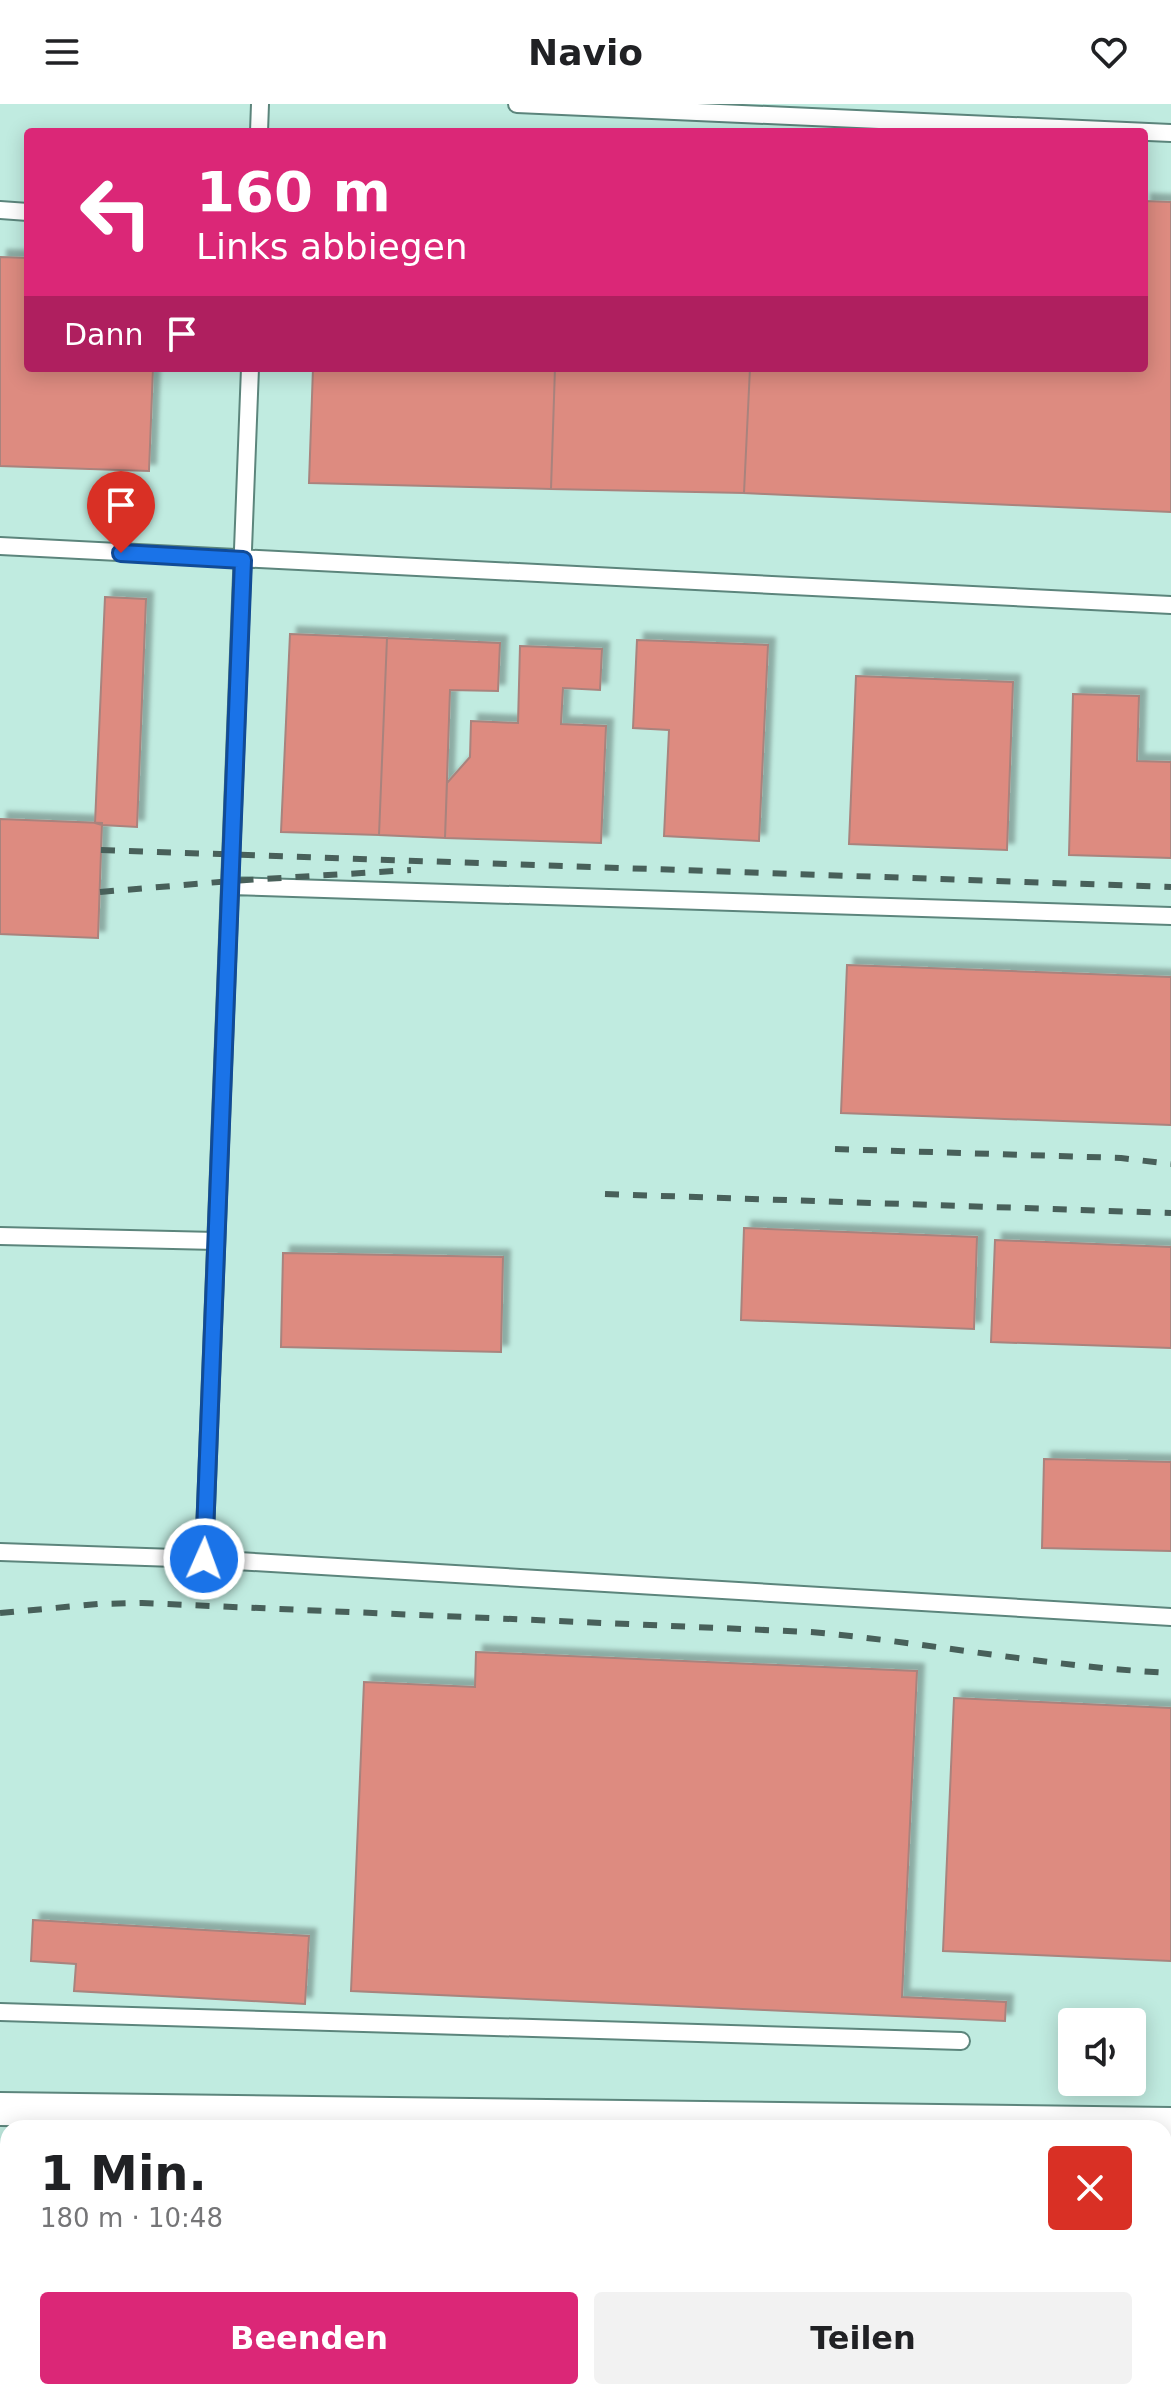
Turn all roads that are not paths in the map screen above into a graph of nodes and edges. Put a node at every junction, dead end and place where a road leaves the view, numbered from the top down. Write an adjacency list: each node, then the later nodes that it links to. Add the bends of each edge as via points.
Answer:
1 (260, 104): 4 (lane)
2 (517, 104): 3 (lane)
3 (747, 109): 5 (lane)
4 (259, 128)
5 (1083, 128)
6 (1148, 132): 7 (lane)
7 (1171, 133)
8 (0, 210): 9 (lane)
9 (24, 212)
10 (250, 372): 12 (lane)
11 (0, 546): 12 (lane)
12 (243, 560): 13 (lane); 14 (lane)
13 (1171, 605)
14 (231, 886): 15 (lane); 17 (lane)
15 (1171, 916)
16 (0, 1236): 17 (lane)
17 (216, 1241): 19 (lane)
18 (0, 1552): 19 (lane)
19 (204, 1559): 20 (lane)
20 (1171, 1617)
21 (0, 2012): 22 (lane)
22 (961, 2041)
23 (0, 2109): 24 (street)
24 (162, 2119): 25 (street)
25 (294, 2120)

